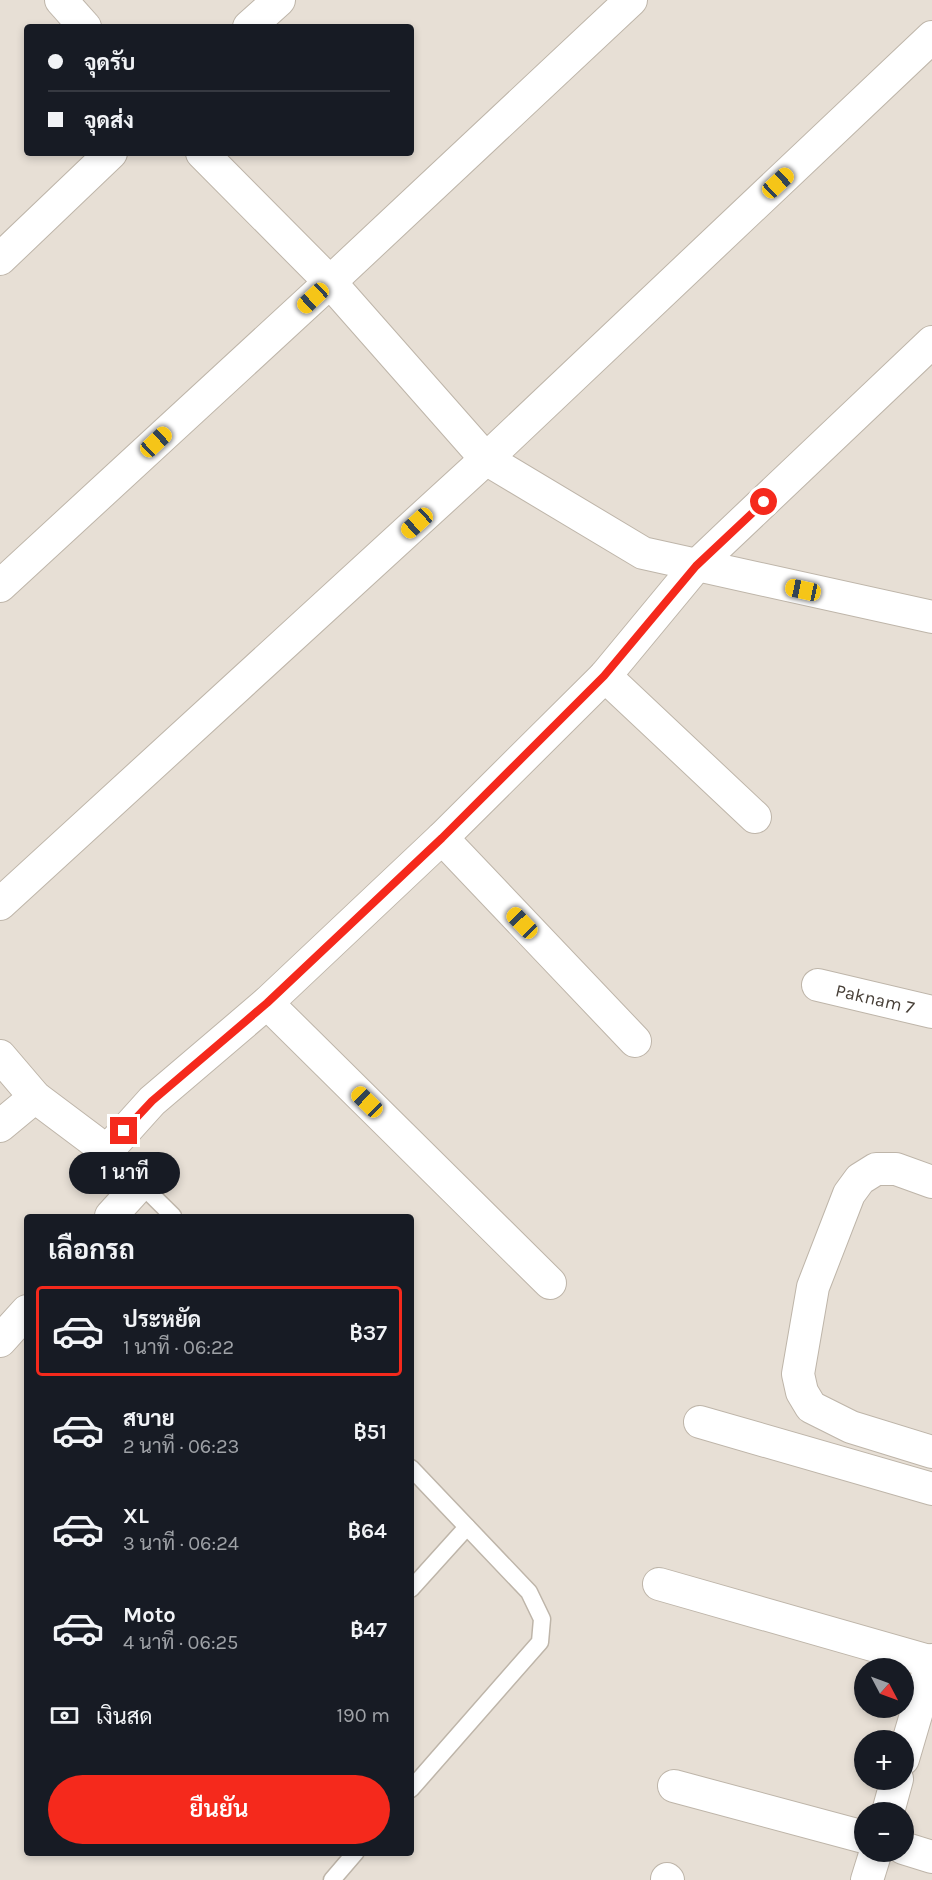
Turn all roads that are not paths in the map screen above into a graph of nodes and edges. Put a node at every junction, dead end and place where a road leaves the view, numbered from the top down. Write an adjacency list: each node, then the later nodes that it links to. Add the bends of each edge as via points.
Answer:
1 (61, 0): 4 (street)
2 (279, 0): 5 (street)
3 (631, 0): 10 (street)
4 (82, 24)
5 (252, 24)
6 (932, 37): 12 (street)
7 (108, 156): 9 (street)
8 (205, 156): 10 (street)
9 (0, 259)
10 (330, 282): 12 (street); 14 (street)
11 (932, 342): 13 (street)
12 (486, 459): 13 (street, via 644,554); 19 (street)
13 (696, 566): 15 (street); 16 (street)
14 (0, 586)
15 (932, 617)
16 (604, 676): 17 (street); 18 (street)
17 (755, 817)
18 (442, 838): 21 (street); 23 (street)
19 (0, 904)
20 (818, 985): 22 (street, Paknam 7)
21 (267, 1003): 27 (street, via 152,1101); 32 (street)
22 (932, 1012)
23 (635, 1041)
24 (0, 1056): 25 (street)
25 (34, 1097): 26 (street); 27 (street)
26 (0, 1126)
27 (107, 1151): 29 (lane)
28 (932, 1182): 36 (street, via 896,1169 876,1169 849,1194 813,1287 798,1374 811,1407 851,1427)
29 (141, 1183): 30 (street); 31 (lane)
30 (113, 1214)
31 (171, 1214)
32 (550, 1283)
33 (24, 1314): 34 (street)
34 (0, 1341)
35 (700, 1422): 38 (street)
36 (932, 1452)
37 (414, 1471): 39 (lane)
38 (932, 1489)
39 (467, 1527): 41 (lane); 44 (lane, via 529,1592 542,1618 540,1642)
40 (659, 1584): 42 (street)
41 (414, 1586)
42 (932, 1661): 43 (street)
43 (912, 1730)
44 (414, 1786)
45 (674, 1786): 46 (street)
46 (854, 1834)
47 (914, 1851): 49 (street)
48 (353, 1856): 51 (lane)
49 (932, 1857)
50 (873, 1862): 52 (street)
51 (332, 1880)
52 (867, 1880)

